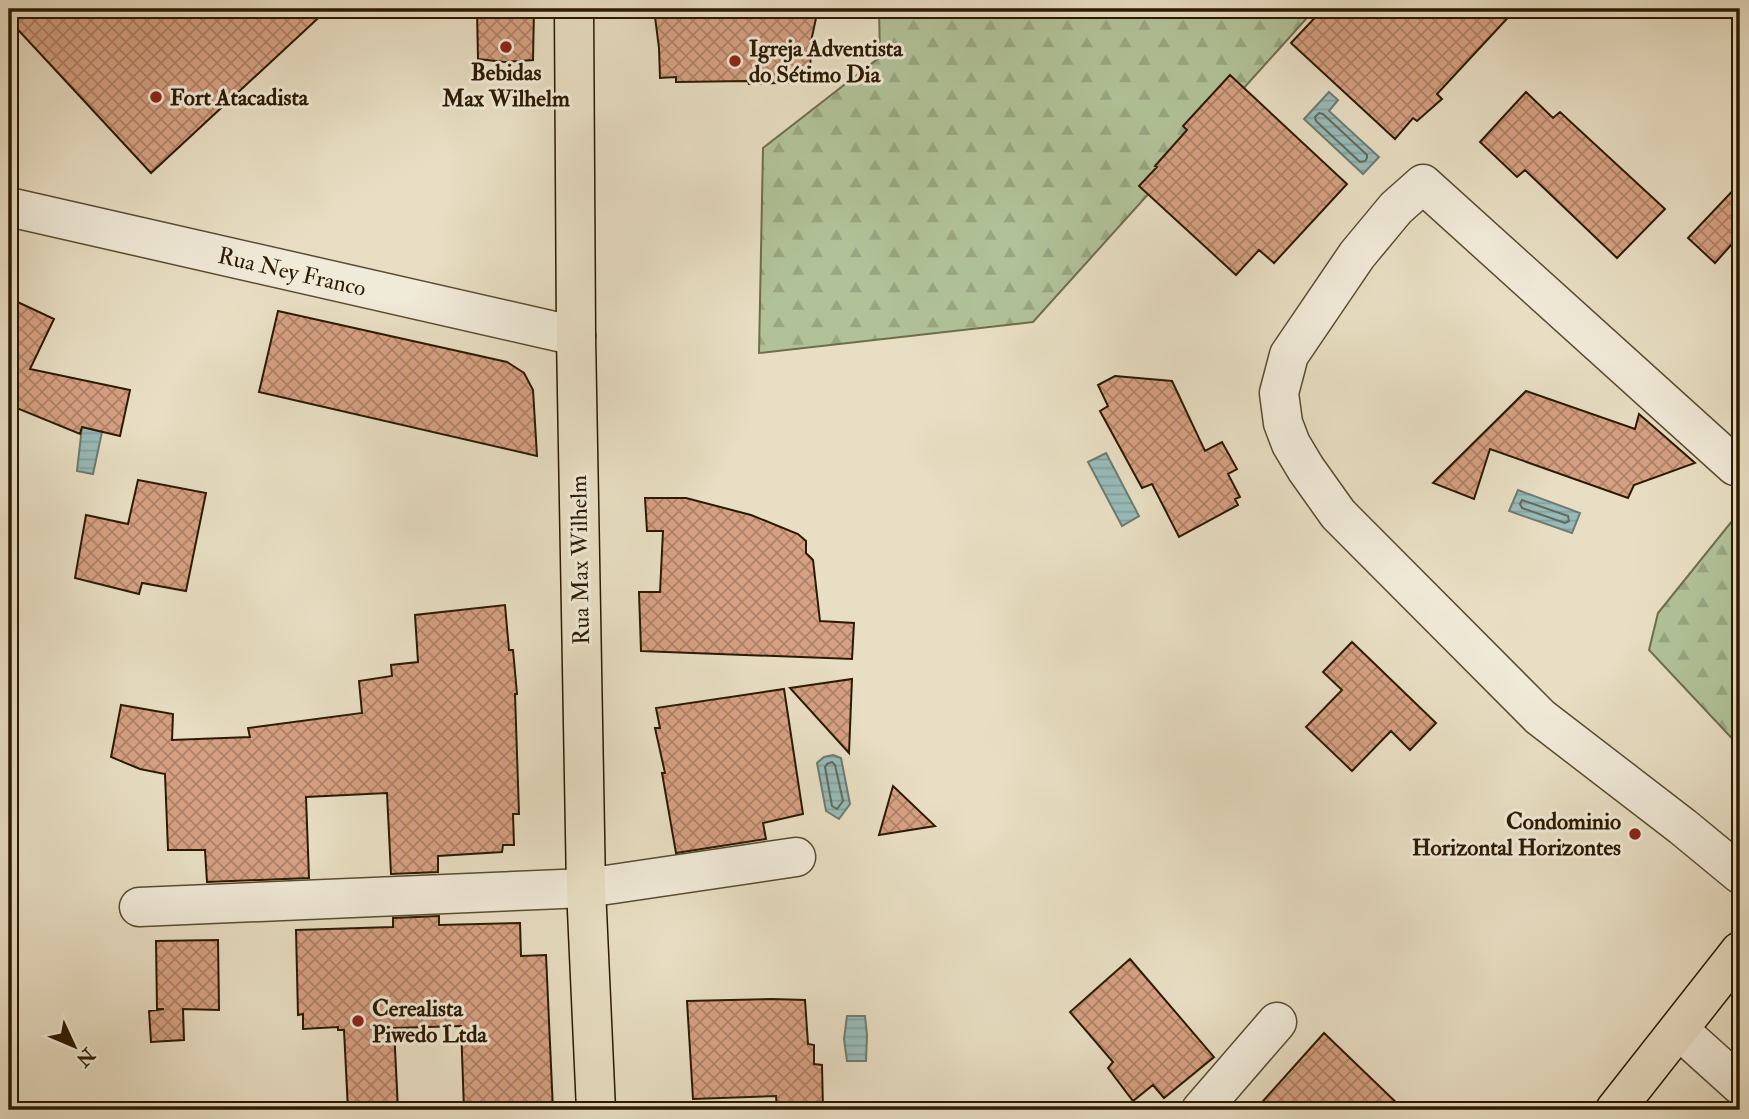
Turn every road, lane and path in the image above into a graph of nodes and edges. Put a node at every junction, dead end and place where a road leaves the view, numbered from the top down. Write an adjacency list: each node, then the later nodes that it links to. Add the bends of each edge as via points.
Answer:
1 (574, 9): 3 (main road, Rua Max Wilhelm)
2 (9, 207): 3 (street, Rua Ney Franco)
3 (576, 336): 7 (main road, Rua Max Wilhelm)
4 (1735, 466): 6 (street, via 1423,184 1357,255 1289,355 1279,393 1283,423 1292,444 1338,514 1540,718)
5 (796, 857): 7 (street)
6 (1740, 874)
7 (586, 888): 8 (street); 13 (main road, Rua Max Wilhelm)
8 (139, 907)
9 (1740, 951): 11 (main road)
10 (1277, 1022): 14 (street)
11 (1679, 1030): 12 (street); 15 (main road)
12 (1740, 1085)
13 (596, 1110)
14 (1201, 1110)
15 (1615, 1110)

